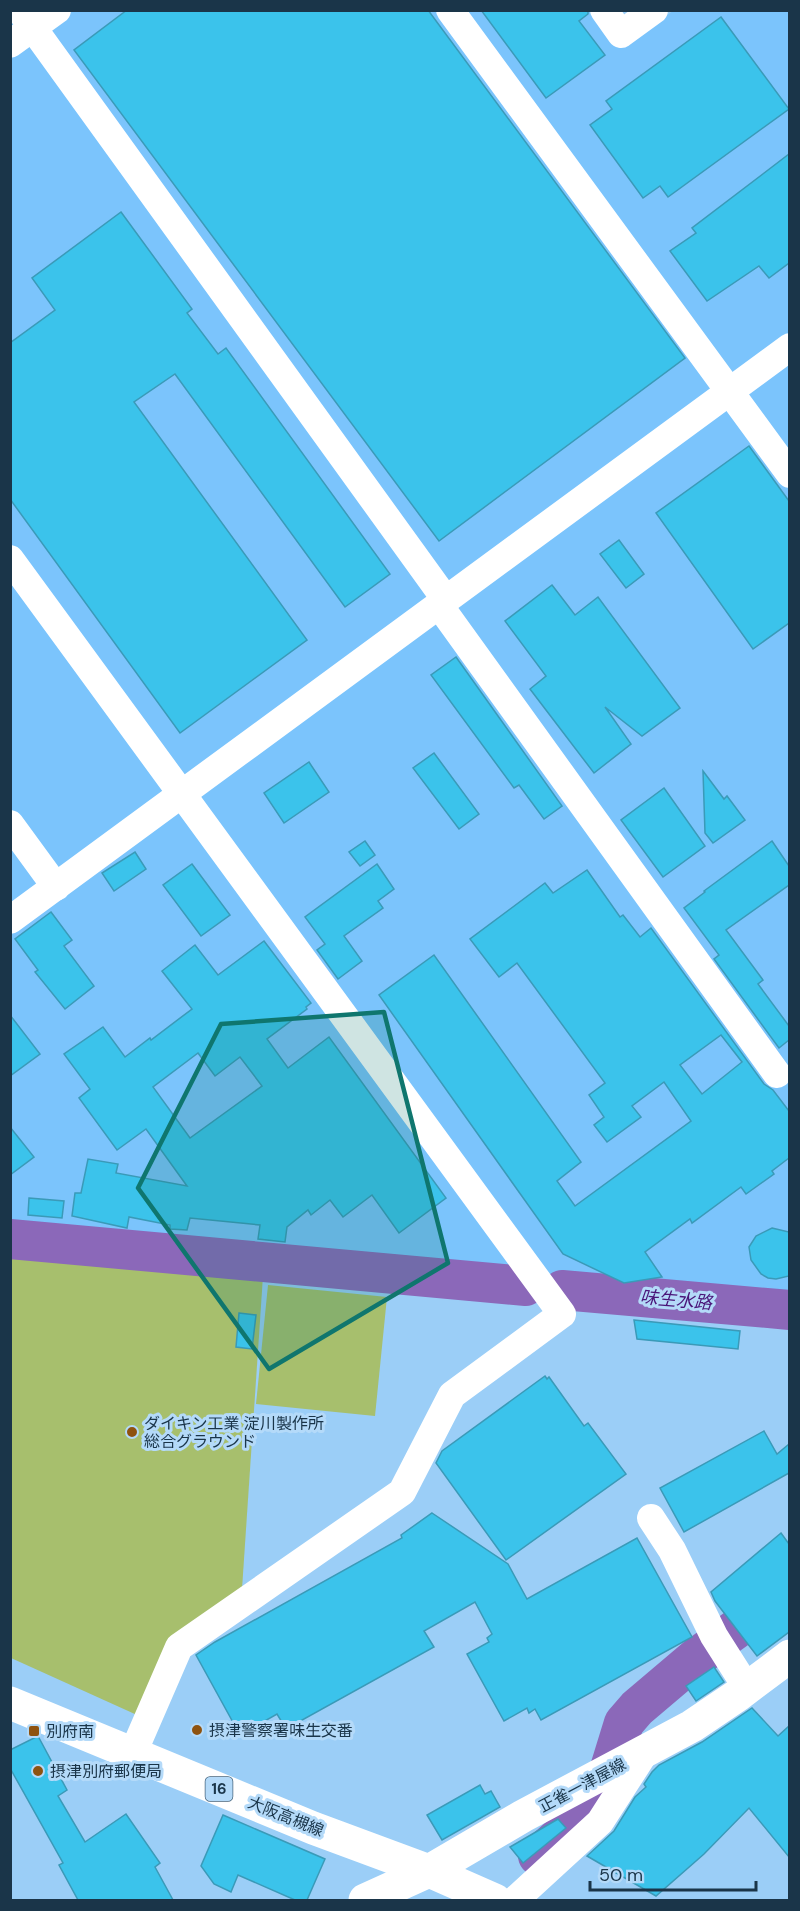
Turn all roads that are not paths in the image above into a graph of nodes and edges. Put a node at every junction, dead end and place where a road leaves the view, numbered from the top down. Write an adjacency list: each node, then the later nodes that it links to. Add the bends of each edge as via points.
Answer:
1 (57, 10): 5 (street)
2 (450, 10): 7 (street)
3 (604, 10): 4 (street, via 621,34)
4 (654, 10)
5 (21, 28): 10 (street)
6 (789, 347): 7 (street)
7 (729, 391): 8 (street); 10 (street)
8 (789, 474)
9 (10, 559): 11 (street)
10 (442, 602): 11 (street); 15 (street)
11 (182, 794): 13 (street); 21 (street, via 562,1314 452,1395 402,1492 180,1647)
12 (10, 824): 13 (street)
13 (56, 887): 14 (street)
14 (10, 920)
15 (777, 1074)
16 (651, 1518): 18 (street)
17 (789, 1656): 18 (main road, 正雀一津屋線)
18 (747, 1688): 20 (main road, 正雀一津屋線)
19 (10, 1703): 21 (main road, 大阪高槻線 / 16)
20 (645, 1752): 22 (main road, 正雀一津屋線); 25 (street, via 600,1822)
21 (134, 1753): 22 (main road, 大阪高槻線 / 16, via 313,1828)
22 (429, 1871): 23 (main road, 正雀一津屋線); 24 (main road, 大阪高槻線 / 16)
23 (365, 1900)
24 (495, 1900)
25 (515, 1900)

